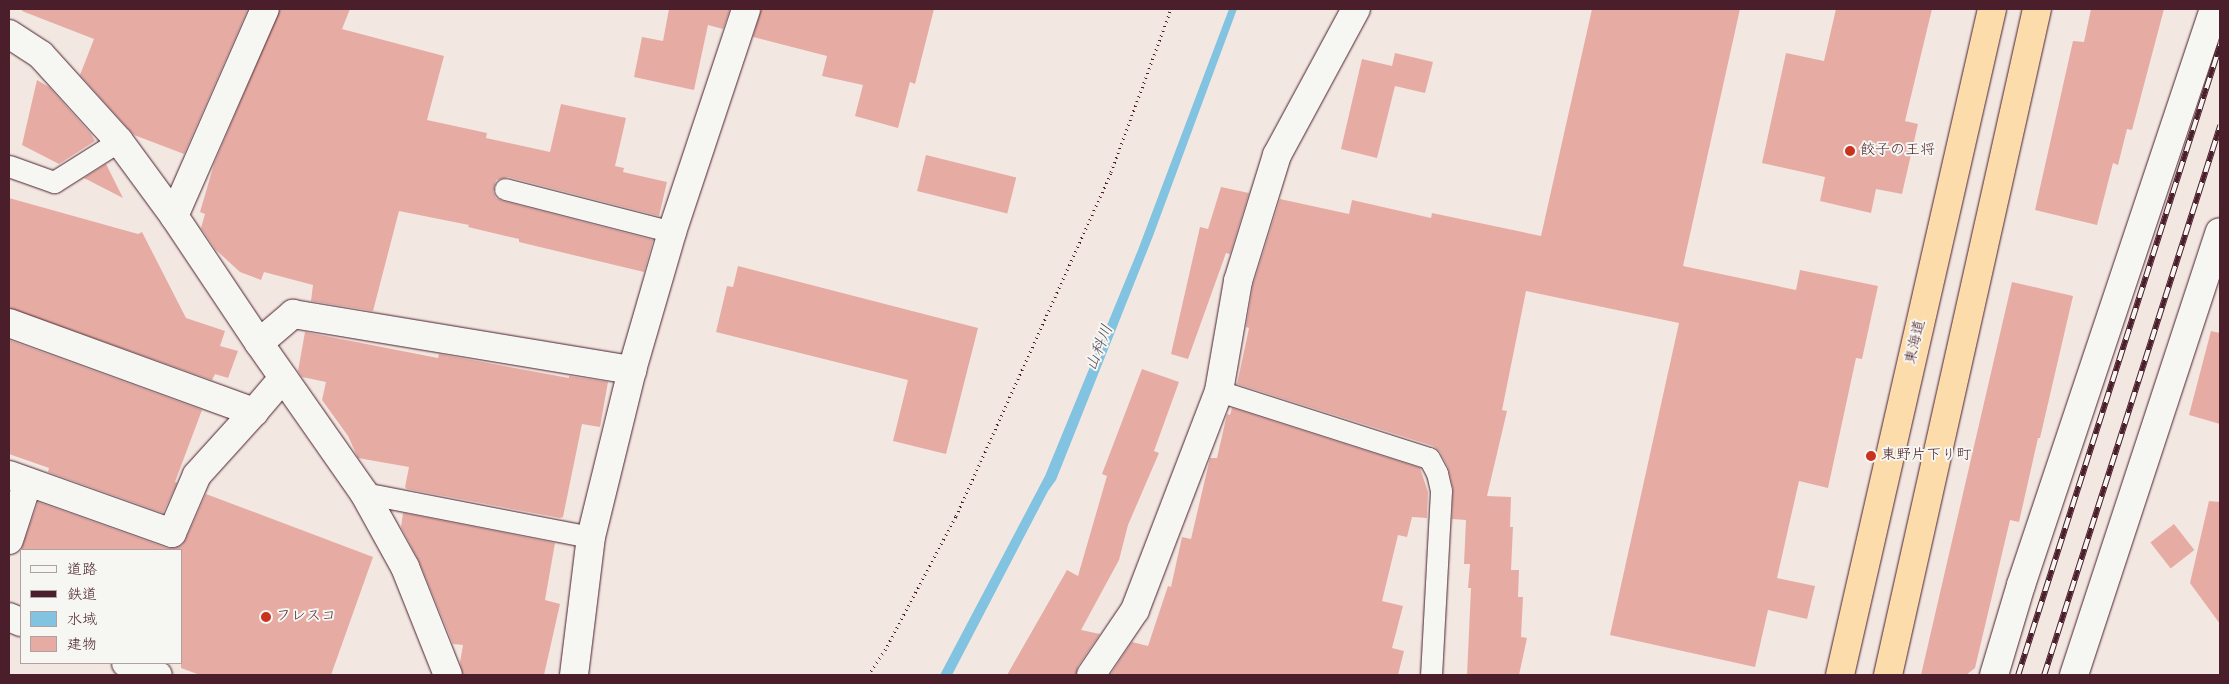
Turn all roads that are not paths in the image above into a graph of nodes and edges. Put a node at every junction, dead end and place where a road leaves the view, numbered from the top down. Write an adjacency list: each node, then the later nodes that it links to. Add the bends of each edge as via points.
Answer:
1 (265, 9): 11 (street)
2 (746, 9): 12 (street)
3 (1356, 9): 18 (street, via 1277,155 1238,281)
4 (1992, 9): 30 (highway, 東海道)
5 (2037, 9): 31 (highway)
6 (2214, 9): 32 (street, via 2024,576)
7 (9, 34): 8 (street, via 41,55)
8 (119, 141): 9 (lane, via 54,182); 11 (street)
9 (9, 166)
10 (505, 189): 12 (lane)
11 (174, 216): 15 (street)
12 (672, 232): 16 (street)
13 (2220, 232): 33 (street)
14 (9, 323): 19 (street)
15 (259, 343): 16 (street, via 293,314); 17 (street)
16 (632, 370): 22 (street)
17 (283, 378): 19 (street); 21 (street)
18 (1219, 391): 28 (street, via 1135,610); 29 (lane, via 1429,458 1441,491)
19 (254, 412): 20 (street, via 198,475 172,534)
20 (19, 478): 23 (street)
21 (364, 493): 22 (lane); 26 (street, via 405,567)
22 (591, 537): 27 (street)
23 (9, 540)
24 (129, 664): 25 (street)
25 (158, 675)
26 (448, 675)
27 (574, 675)
28 (1091, 675)
29 (1431, 675)
30 (1840, 675)
31 (1888, 675)
32 (1994, 675)
33 (2074, 675)

